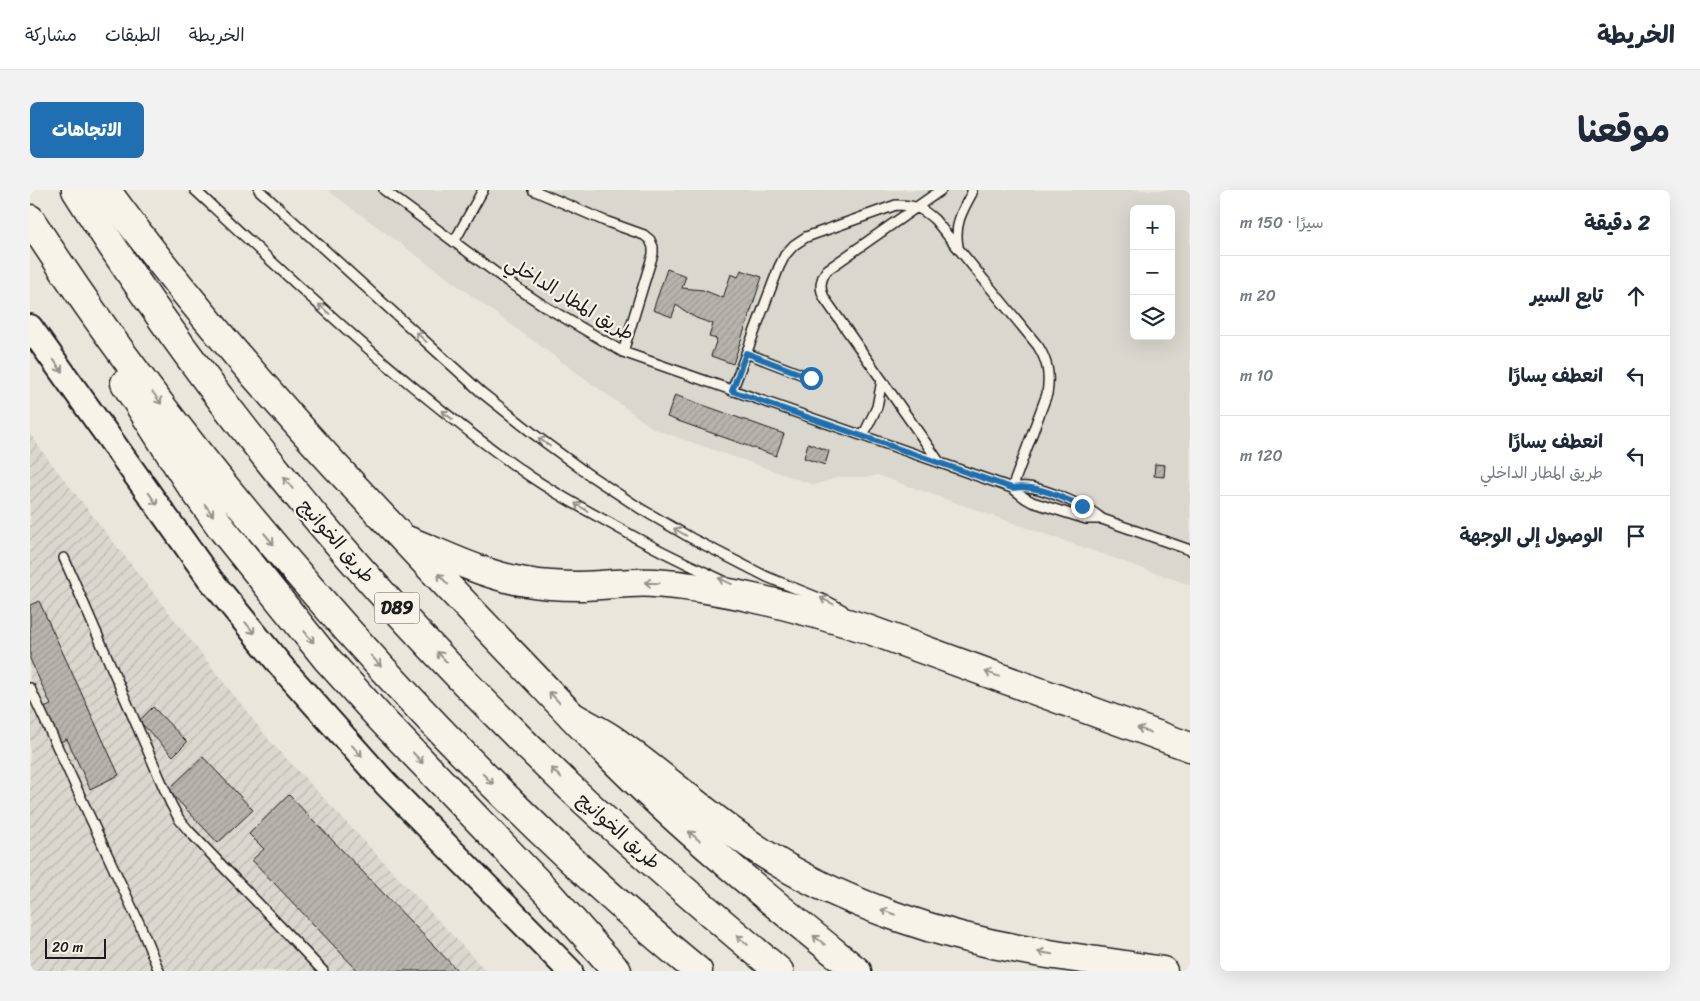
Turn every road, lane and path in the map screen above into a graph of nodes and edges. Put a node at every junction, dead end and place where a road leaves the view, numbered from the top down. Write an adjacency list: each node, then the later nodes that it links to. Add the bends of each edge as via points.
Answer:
1 (76, 190): 40 (main road, طريق الخوانيج / D89, one-way to 1, via 658,868 576,792 444,660 380,590 258,447 146,296)
2 (106, 190): 25 (main road, via 226,344)
3 (195, 190): 28 (lane, one-way to 3, via 706,573 584,510 486,445 290,279)
4 (259, 190): 29 (lane, one-way to 4, via 829,602 767,577 691,538 588,474 481,392)
5 (384, 190): 12 (lane, طريق المطار الداخلي)
6 (483, 190): 12 (lane)
7 (533, 190): 16 (lane, via 650,240 653,254)
8 (941, 190): 10 (lane)
9 (972, 190): 13 (lane, via 958,223 956,237)
10 (918, 207): 13 (lane, via 935,220); 17 (lane, via 896,205 818,231 794,245 779,267); 19 (lane, via 827,270 820,283 825,299)
11 (30, 218): 14 (main road, D89)
12 (454, 242): 16 (lane, طريق المطار الداخلي, via 546,307)
13 (959, 249): 23 (lane, via 1038,346 1048,368 1047,394)
14 (96, 317): 33 (main road, one-way to 33, via 126,384 185,477 224,530 326,658); 39 (main road, D89, one-way to 39, via 242,507 417,706 551,840)
15 (30, 327): 36 (street, one-way to 36, via 210,579 286,672 386,784)
16 (623, 352): 20 (lane, طريق المطار الداخلي)
17 (746, 353): 18 (lane); 20 (lane)
18 (811, 378)
19 (882, 380): 21 (lane, via 877,407); 22 (lane)
20 (732, 391): 21 (lane, طريق المطار الداخلي)
21 (863, 436): 22 (lane, طريق المطار الداخلي)
22 (940, 463): 23 (lane, طريق المطار الداخلي)
23 (1012, 488): 24 (lane, طريق المطار الداخلي, via 1037,489 1082,506); 24 (lane, طريق المطار الداخلي, via 1032,502 1086,519)
24 (1102, 518): 26 (lane, طريق المطار الداخلي)
25 (404, 539): 28 (main road, one-way to 25, via 687,586 652,583 579,586 525,582); 31 (main road, one-way to 25)
26 (1190, 550)
27 (64, 558): 35 (lane, via 179,819)
28 (786, 607): 29 (main road)
29 (867, 629): 32 (main road, one-way to 29)
30 (30, 688): 34 (lane)
31 (572, 716): 41 (main road, one-way to 31, via 687,830); 42 (main road, one-way to 31, via 1023,950 968,938 861,903 820,885 742,839 610,738)
32 (1190, 747)
33 (548, 893): 37 (main road); 38 (main road)
34 (159, 971)
35 (323, 971)
36 (570, 971)
37 (617, 971)
38 (638, 971)
39 (698, 971)
40 (779, 971)
41 (857, 971)
42 (1163, 971)

